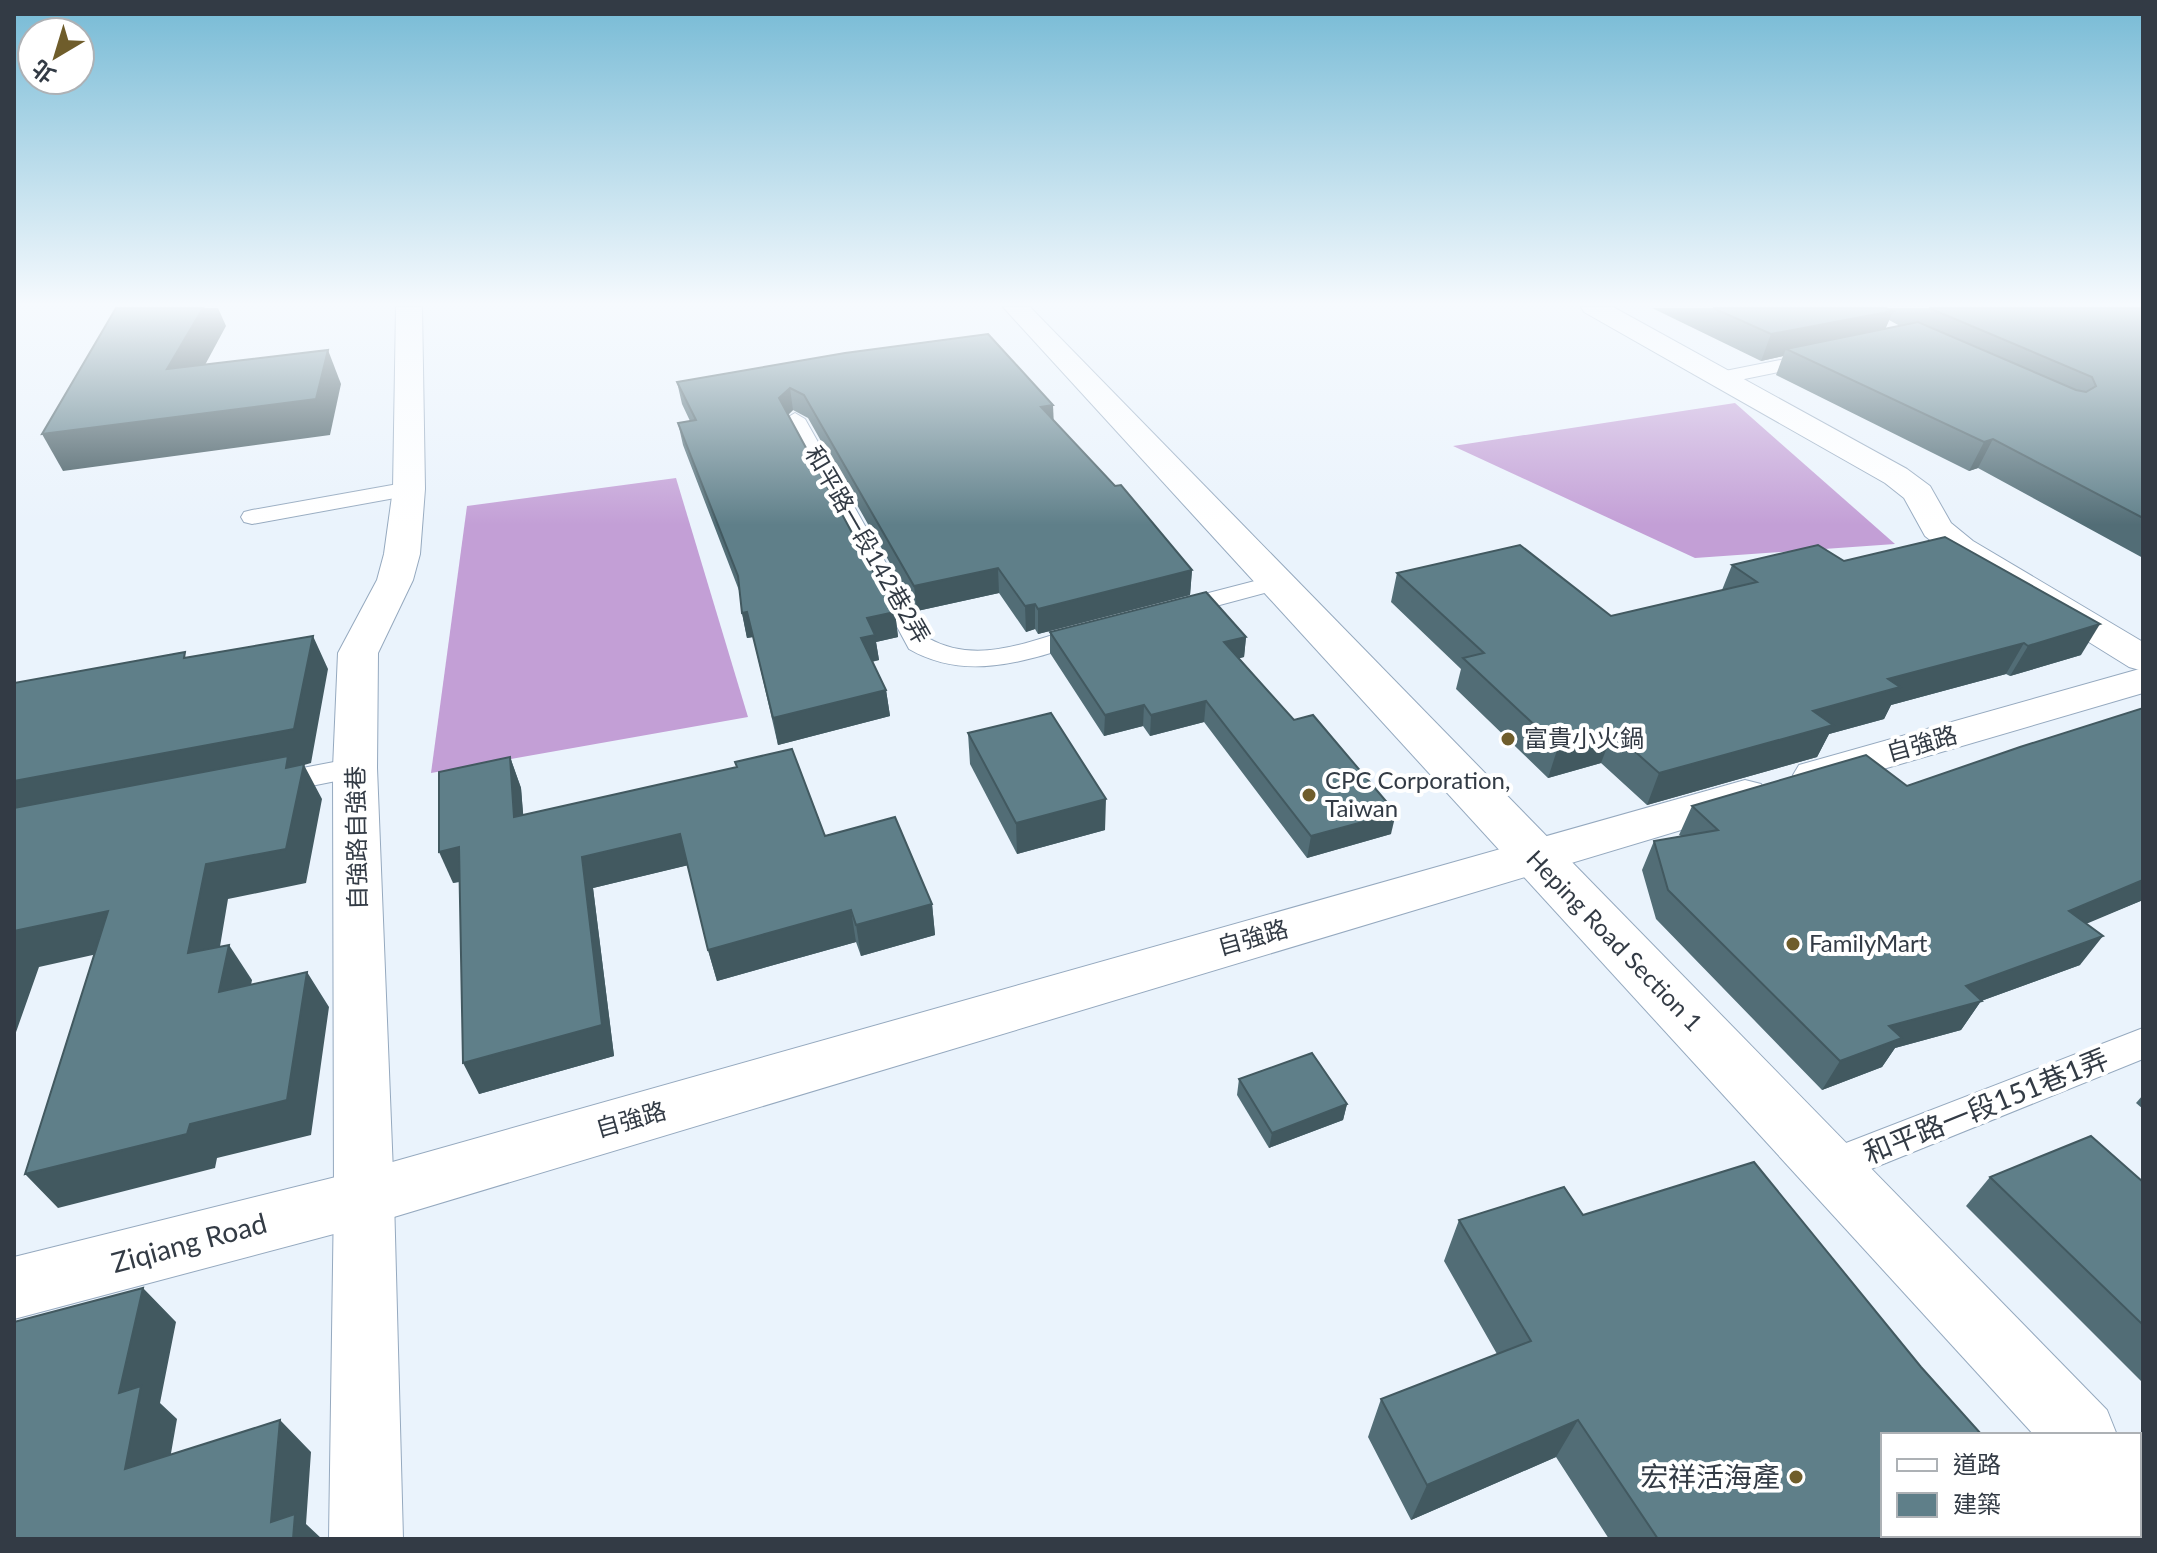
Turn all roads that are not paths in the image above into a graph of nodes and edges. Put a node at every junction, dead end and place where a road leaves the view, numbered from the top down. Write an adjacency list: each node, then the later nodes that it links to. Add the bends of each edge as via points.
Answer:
1 (409, 379): 5 (street, 自強路自強巷)
2 (1083, 379): 7 (street, Heping Road Section 1)
3 (1723, 379): 10 (street, via 1896,476 1918,493 1937,529 1961,548)
4 (795, 419): 9 (lane, 和平路一段142巷2弄, via 918,643 933,655 956,661 986,659)
5 (409, 489): 6 (lane); 12 (street, 自強路自強巷, via 395,580 358,653)
6 (252, 517)
7 (1274, 583): 8 (lane); 14 (street, Heping Road Section 1)
8 (1153, 615)
9 (1107, 627)
10 (2143, 659)
11 (2143, 680): 14 (street, 自強路)
12 (355, 768): 13 (lane); 17 (street, 自強路自強巷)
13 (246, 789)
14 (1533, 857): 16 (street, Heping Road Section 1); 17 (street, 自強路)
15 (2143, 1043): 16 (lane, 和平路一段151巷1弄)
16 (1829, 1168): 19 (street, Heping Road Section 1)
17 (364, 1198): 18 (street, Ziqiang Road); 20 (street, 自強路自強巷)
18 (14, 1288)
19 (2080, 1433)
20 (366, 1539)

